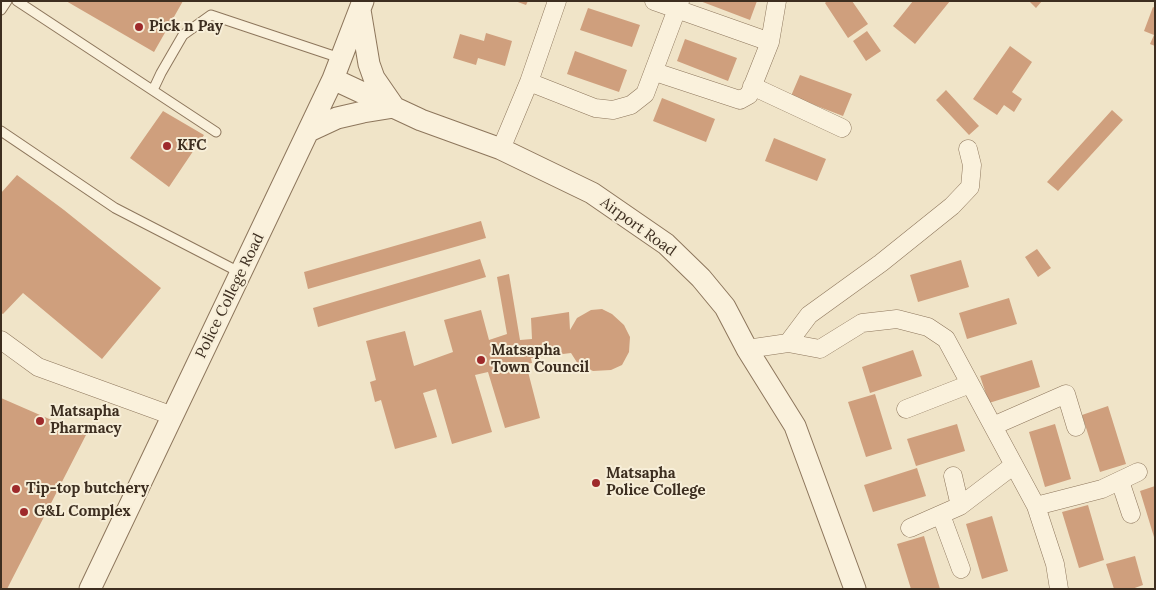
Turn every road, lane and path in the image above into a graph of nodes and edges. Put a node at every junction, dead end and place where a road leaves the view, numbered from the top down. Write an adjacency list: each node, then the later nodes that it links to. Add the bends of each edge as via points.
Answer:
1 (7, 1): 8 (lane)
2 (17, 1): 15 (lane)
3 (557, 1): 13 (street)
4 (654, 1): 6 (street)
5 (776, 1): 9 (street)
6 (679, 5): 9 (street); 11 (street)
7 (361, 6): 10 (street, Police College Road); 16 (street, via 369,64 374,78)
8 (1, 10)
9 (770, 42): 14 (street)
10 (341, 58): 12 (street, Police College Road); 15 (lane, via 211,15 184,35)
11 (654, 72): 13 (street, via 645,94 631,105 613,110 595,108); 14 (street, via 740,100 749,95)
12 (333, 79): 16 (street, Airport Road); 19 (street, Police College Road)
13 (528, 82): 21 (street)
14 (752, 86): 17 (street)
15 (153, 90): 20 (lane)
16 (394, 107): 19 (street, via 337,118); 21 (street, Airport Road)
17 (842, 128)
18 (1, 131): 23 (lane, via 115,208)
19 (309, 131): 23 (street, Police College Road)
20 (216, 132)
21 (501, 149): 26 (street, Airport Road, via 592,193 666,244 725,307)
22 (968, 149): 25 (street, via 972,165 970,187 952,206 881,264 809,315)
23 (241, 273): 29 (street, Police College Road)
24 (1, 340): 29 (street, via 38,367)
25 (788, 343): 26 (street); 27 (street, via 820,349 862,323 897,318 928,327 946,339)
26 (748, 349): 43 (street, Airport Road, via 795,426)
27 (970, 384): 28 (street); 30 (street)
28 (906, 409)
29 (173, 416): 42 (street, Police College Road)
30 (993, 426): 31 (street, via 1066,394); 32 (street)
31 (1076, 427)
32 (1014, 465): 36 (street); 37 (street)
33 (1138, 472): 35 (street)
34 (953, 476): 36 (street)
35 (1120, 481): 37 (street, via 1102,489); 38 (street)
36 (960, 506): 39 (street)
37 (1036, 506): 44 (street, via 1055,564)
38 (1131, 514)
39 (940, 515): 40 (street); 41 (street)
40 (910, 528)
41 (961, 569)
42 (90, 589)
43 (855, 589)
44 (1059, 589)

